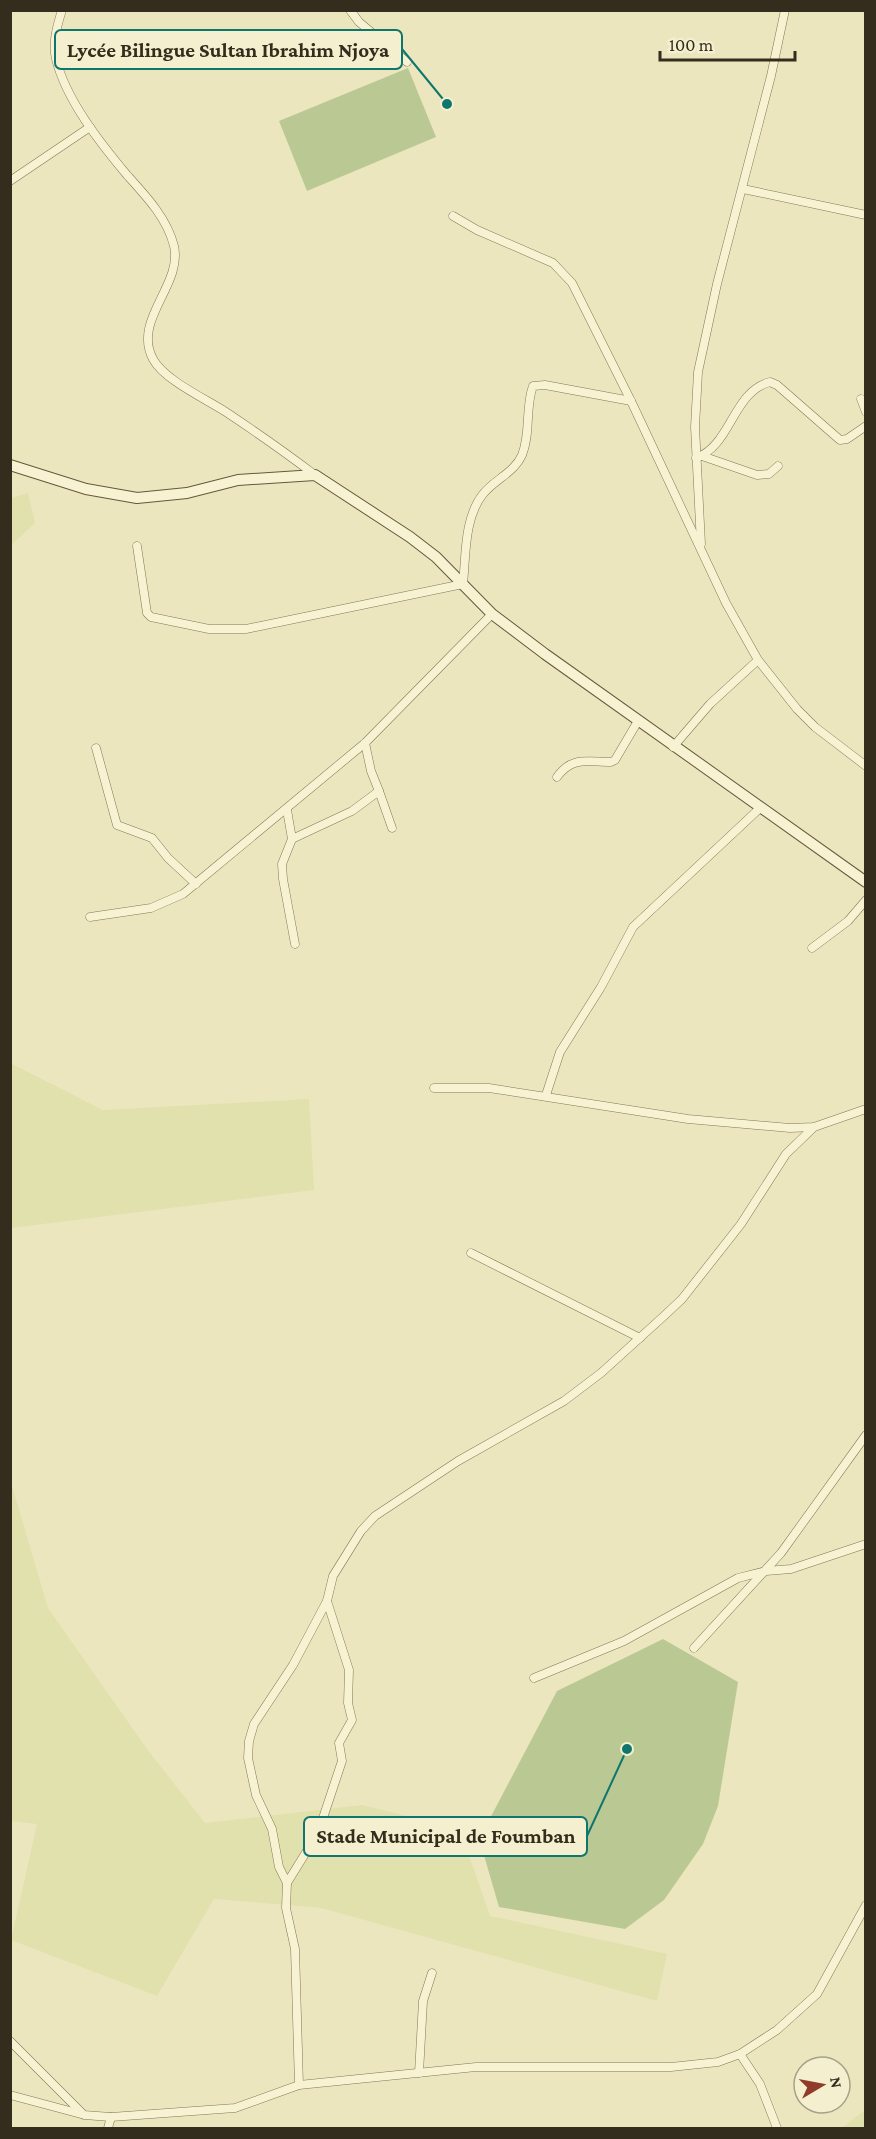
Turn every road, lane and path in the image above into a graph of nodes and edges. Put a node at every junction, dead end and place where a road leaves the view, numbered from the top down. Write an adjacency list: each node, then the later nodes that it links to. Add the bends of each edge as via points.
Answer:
1 (62, 10): 5 (street, via 55,38 56,58)
2 (350, 10): 4 (street)
3 (785, 10): 7 (street)
4 (407, 62)
5 (90, 127): 6 (street); 17 (street, via 157,210 175,249 148,335 153,359 169,376)
6 (10, 181)
7 (743, 189): 8 (street); 14 (street, via 698,372)
8 (866, 215)
9 (453, 216): 11 (street, via 561,268)
10 (861, 399): 12 (street)
11 (631, 401): 19 (street); 20 (street, via 533,386 518,464 482,495 474,511)
12 (866, 412)
13 (866, 426): 14 (street, via 840,440 770,382 756,388 715,444)
14 (699, 457): 16 (street, via 757,475 769,474); 19 (street)
15 (10, 465): 17 (street, via 86,489 136,498 187,493 238,480)
16 (778, 466)
17 (315, 475): 20 (street, via 410,537)
18 (137, 546): 20 (street, via 147,612 152,617 209,629 246,629 303,619)
19 (701, 547): 22 (street)
20 (463, 584): 21 (street)
21 (492, 614): 23 (street); 24 (street)
22 (758, 660): 25 (street, via 710,704); 27 (street, via 803,715)
23 (638, 721): 25 (street); 28 (street, via 615,760 571,763)
24 (365, 743): 29 (street); 31 (street)
25 (673, 747): 30 (street)
26 (96, 748): 35 (street, via 117,825 152,838)
27 (866, 766)
28 (557, 777)
29 (379, 790): 32 (street); 33 (street, via 352,811)
30 (760, 808): 34 (street); 41 (street, via 633,927 602,987 560,1052)
31 (287, 810): 33 (street); 35 (street)
32 (392, 828)
33 (292, 839): 38 (street, via 285,853 283,872)
34 (866, 882)
35 (196, 884): 37 (street, via 166,903)
36 (866, 900): 39 (street, via 848,921)
37 (90, 917)
38 (295, 944)
39 (812, 948)
40 (434, 1088): 41 (street, via 489,1088)
41 (546, 1095): 43 (street, via 688,1119)
42 (866, 1109): 43 (street)
43 (814, 1127): 45 (street, via 786,1154 741,1224 682,1299)
44 (471, 1253): 45 (street)
45 (640, 1338): 49 (street, via 564,1401 458,1461 375,1516 333,1576)
46 (866, 1435): 48 (street)
47 (866, 1544): 48 (street, via 791,1569)
48 (766, 1571): 50 (street); 51 (street, via 738,1578 648,1629)
49 (327, 1601): 52 (street, via 349,1670 352,1720 339,1743 342,1761 324,1815); 52 (street, via 293,1665 254,1724 249,1741 248,1758 256,1795 272,1829 279,1867)
50 (694, 1648)
51 (534, 1678)
52 (287, 1883): 58 (street, via 286,1908 295,1949)
53 (866, 1905): 56 (street, via 817,1995 777,2030)
54 (432, 1974): 57 (street, via 423,2001)
55 (10, 2041): 60 (street)
56 (741, 2054): 57 (street, via 718,2062 671,2067 498,2066); 63 (street, via 760,2084)
57 (419, 2073): 58 (street)
58 (298, 2085): 61 (street, via 235,2108)
59 (10, 2095): 60 (street)
60 (84, 2115): 61 (street)
61 (111, 2117): 62 (street)
62 (108, 2128)
63 (777, 2128)

